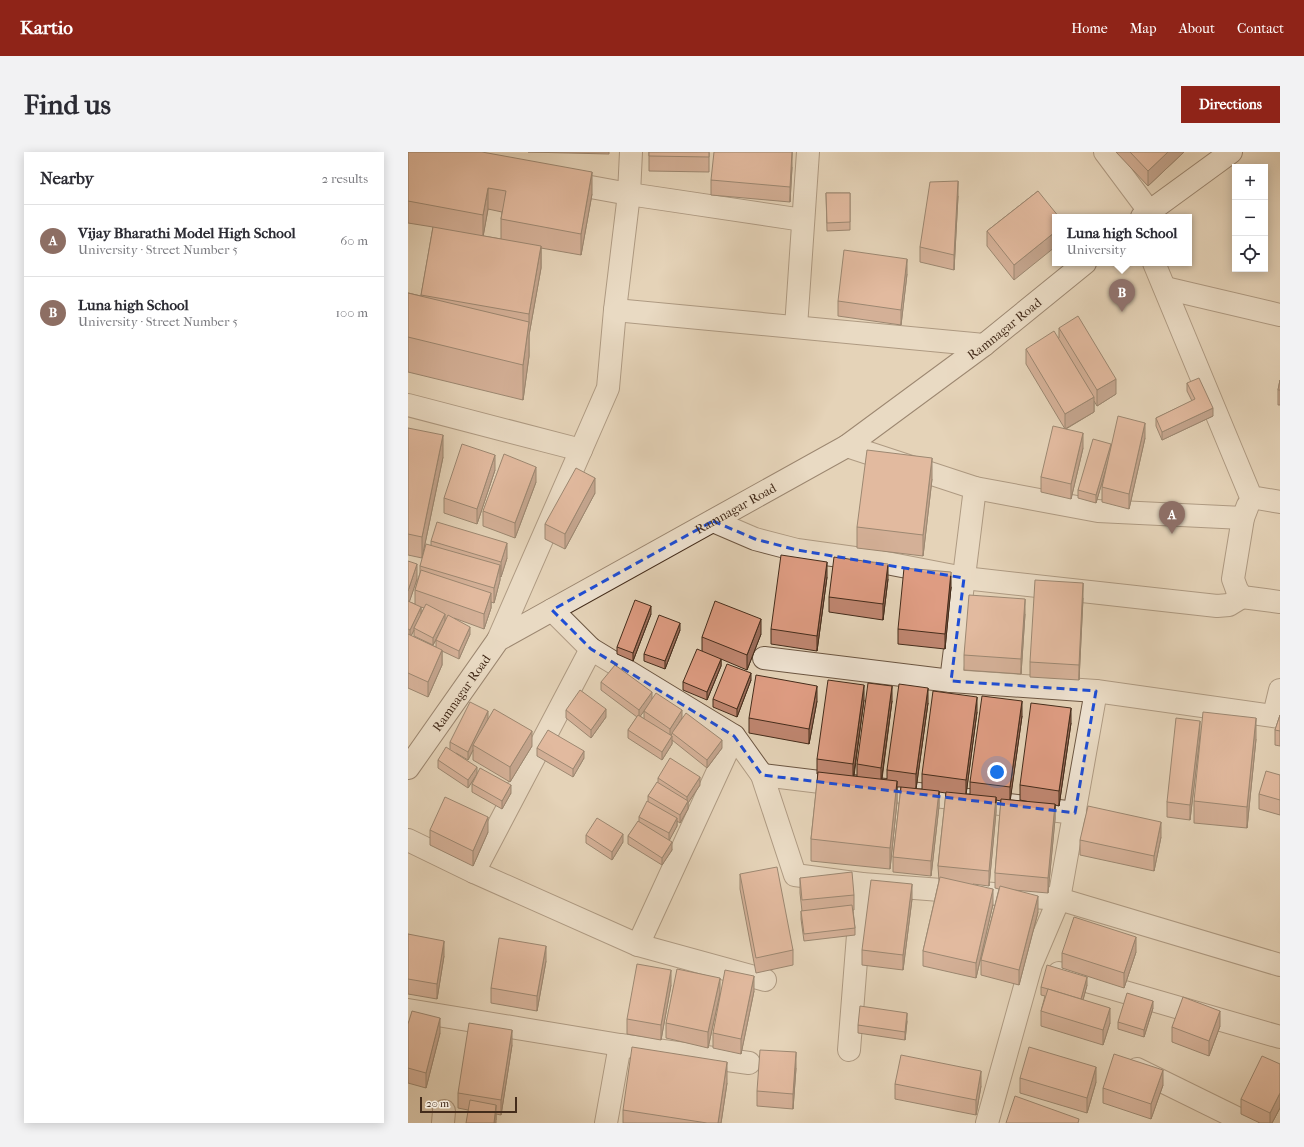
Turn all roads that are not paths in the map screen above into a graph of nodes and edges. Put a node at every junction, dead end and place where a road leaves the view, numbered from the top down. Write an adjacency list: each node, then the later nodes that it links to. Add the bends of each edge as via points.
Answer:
1 (631, 152): 6 (street)
2 (808, 152): 8 (street)
3 (1105, 152): 7 (street)
4 (1231, 152): 7 (street)
5 (545, 179): 6 (street)
6 (629, 194): 8 (street); 12 (street)
7 (1145, 214)
8 (803, 220): 14 (street)
9 (1081, 266): 15 (street, Ramnagar Road)
10 (1155, 266): 11 (street)
11 (1165, 288): 13 (street); 20 (street)
12 (615, 310): 14 (street); 18 (street, via 608,388)
13 (1280, 315)
14 (796, 327): 15 (street)
15 (984, 345): 17 (street, Ramnagar Road)
16 (408, 405): 18 (street)
17 (847, 446): 19 (street); 23 (street, Ramnagar Road)
18 (581, 450): 28 (street)
19 (975, 488): 22 (street, via 1098,510); 24 (street)
20 (1251, 497): 21 (street); 22 (street)
21 (1280, 502)
22 (1243, 518): 25 (street, via 1233,579)
23 (713, 520): 24 (street, via 755,539 797,550 876,561); 27 (street, Ramnagar Road)
24 (964, 578): 25 (street, via 1217,606 1229,605); 31 (street)
25 (1242, 598): 26 (street)
26 (1280, 602)
27 (552, 610): 28 (street, Ramnagar Road); 29 (street)
28 (498, 640): 36 (street, Ramnagar Road)
29 (591, 649): 35 (street); 40 (street)
30 (764, 658): 31 (street)
31 (951, 681): 33 (street)
32 (1280, 690): 34 (street)
33 (1096, 691): 34 (street); 38 (street)
34 (1277, 716)
35 (734, 736): 37 (street); 43 (street)
36 (408, 768)
37 (762, 774): 38 (street); 41 (street, via 795,875)
38 (1075, 813): 42 (street)
39 (408, 840): 40 (street)
40 (474, 872): 43 (street)
41 (862, 884): 42 (street); 50 (street)
42 (1059, 899): 44 (street); 45 (street)
43 (638, 945): 46 (street)
44 (1031, 965): 48 (street); 54 (street)
45 (1280, 965)
46 (765, 980)
47 (408, 1010): 49 (street)
48 (1280, 1037)
49 (620, 1045): 51 (street); 53 (street)
50 (849, 1050)
51 (749, 1064)
52 (1137, 1069): 55 (street)
53 (606, 1123)
54 (987, 1123)
55 (1247, 1123)

